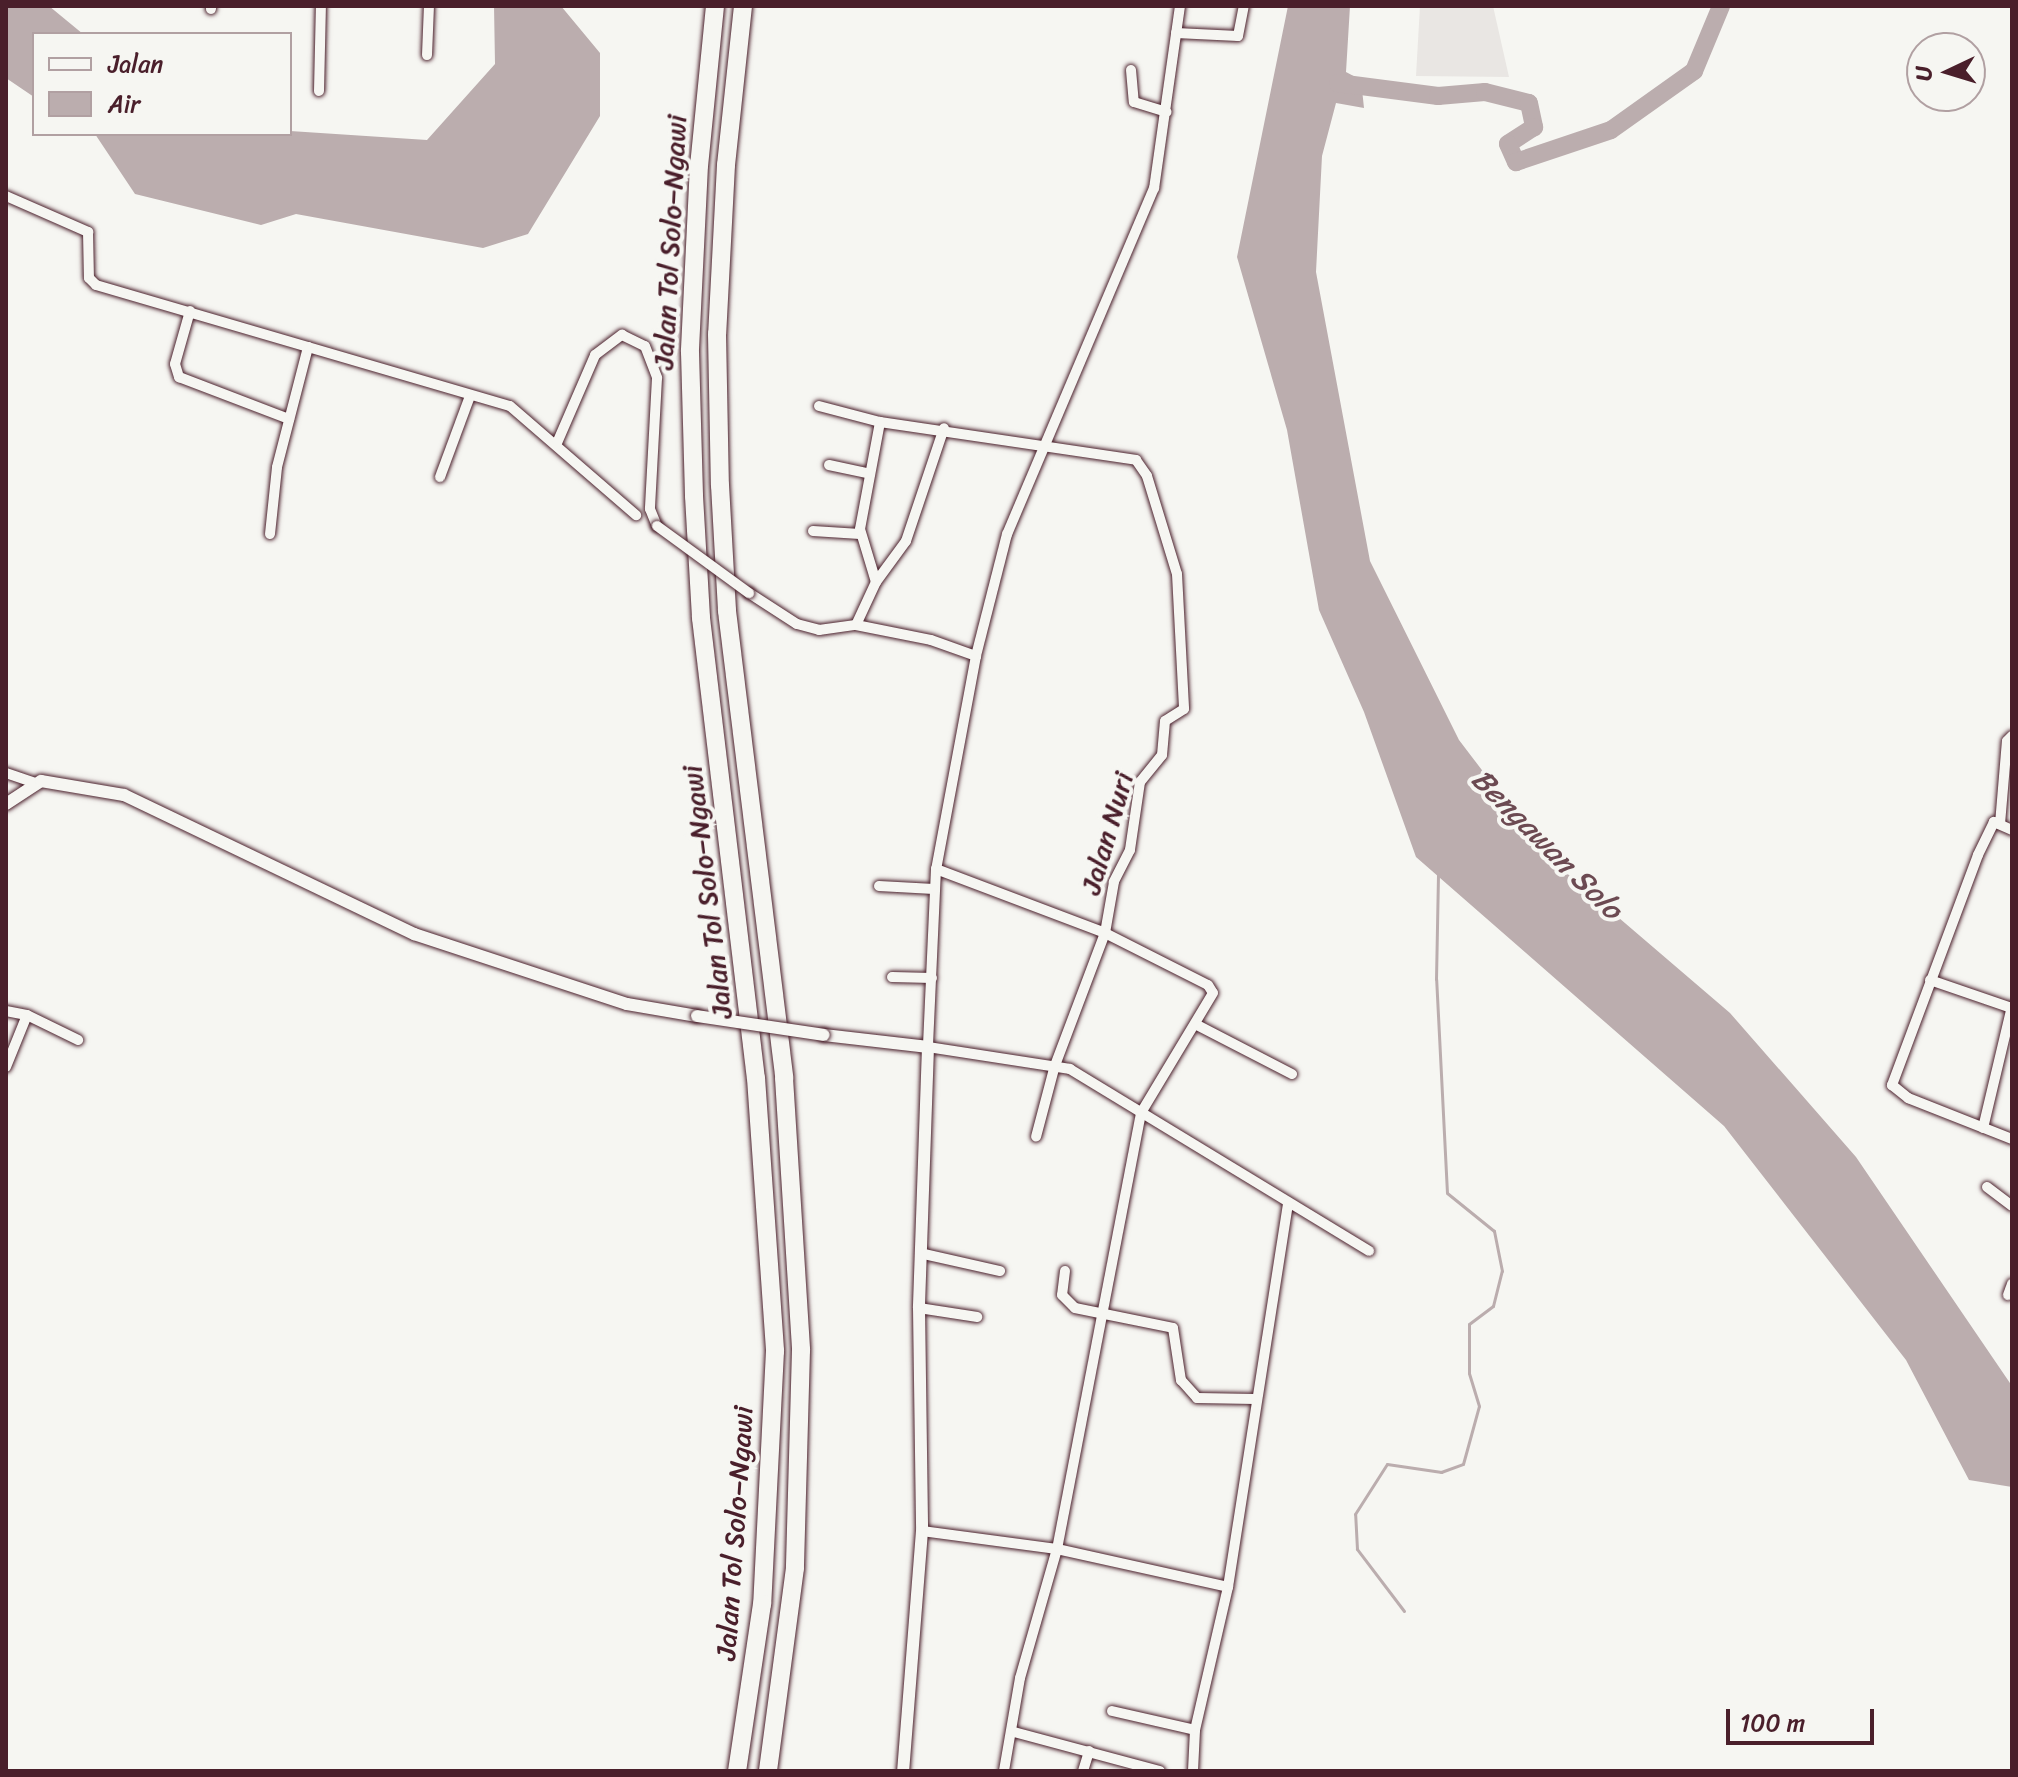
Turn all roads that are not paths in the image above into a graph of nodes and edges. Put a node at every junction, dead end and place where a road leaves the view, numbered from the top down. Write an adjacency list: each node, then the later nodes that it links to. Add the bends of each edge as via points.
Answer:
1 (321, 6): 10 (street)
2 (429, 6): 8 (street)
3 (715, 6): 78 (highway, Jalan Tol Solo–Ngawi, via 692,305 694,496 701,618 756,1078 775,1351 762,1604)
4 (743, 6): 79 (highway, Jalan Tol Solo–Ngawi, via 726,165 717,334 720,485 727,611 784,1078 801,1350 795,1568)
5 (1180, 6): 7 (street)
6 (1244, 6): 7 (street, via 1238,36)
7 (1176, 33): 11 (street)
8 (427, 55)
9 (1131, 70): 11 (street, via 1134,102)
10 (319, 91)
11 (1166, 112): 21 (street, via 1148,204 1073,367)
12 (6, 196): 13 (street, via 88,232 89,278 96,285)
13 (190, 311): 14 (street); 17 (street, via 175,360 177,375)
14 (308, 347): 15 (street); 17 (street)
15 (470, 396): 20 (street, via 516,410); 24 (street)
16 (819, 406): 18 (street)
17 (289, 419): 27 (street)
18 (880, 422): 19 (street); 23 (street)
19 (944, 428): 21 (street); 29 (street, via 906,541)
20 (557, 443): 25 (street); 30 (street, bridge, via 595,355 622,335 645,346 657,378 650,509 657,526 797,624 819,630)
21 (1045, 443): 31 (street, via 1007,534); 41 (street, Jalan Nuri, via 1141,464 1177,574 1183,621 1184,709 1165,721 1162,755 1140,782 1130,850 1114,882)
22 (829, 465): 23 (street)
23 (867, 473): 28 (street)
24 (440, 477)
25 (636, 515)
26 (813, 531): 28 (street)
27 (270, 534)
28 (860, 534): 29 (street)
29 (876, 582): 30 (street)
30 (856, 625): 31 (street, via 931,640)
31 (976, 656): 38 (street)
32 (2012, 736): 36 (street, via 2007,741)
33 (6, 773): 34 (street)
34 (35, 783): 35 (street); 50 (street, bridge, via 89,786 154,806 414,934 627,1004)
35 (6, 804)
36 (2000, 824): 37 (street); 44 (street, via 1994,822 1959,894)
37 (2012, 830)
38 (936, 869): 40 (street); 41 (street)
39 (879, 886): 40 (street)
40 (934, 889): 43 (street)
41 (1105, 933): 48 (street, via 1210,988 1211,1000); 51 (street, Jalan Nuri)
42 (892, 977): 43 (street)
43 (932, 978): 50 (street)
44 (1930, 980): 45 (street); 55 (street, via 1892,1085 1898,1094)
45 (2012, 1007): 55 (street)
46 (6, 1011): 47 (street)
47 (27, 1015): 49 (street); 52 (street)
48 (1197, 1025): 53 (street); 54 (street)
49 (78, 1040)
50 (928, 1047): 51 (street); 62 (street)
51 (1055, 1065): 54 (street, via 1084,1076); 56 (street, Jalan Nuri)
52 (6, 1067)
53 (1292, 1074)
54 (1141, 1113): 59 (street); 68 (street)
55 (1983, 1128): 57 (street)
56 (1036, 1137)
57 (2012, 1139)
58 (1987, 1187): 60 (street)
59 (1288, 1203): 61 (street); 70 (street)
60 (2012, 1206)
61 (1369, 1251)
62 (924, 1254): 63 (street); 67 (street)
63 (1000, 1271)
64 (1065, 1271): 68 (street, via 1065,1301)
65 (2012, 1284): 66 (street)
66 (2008, 1295)
67 (919, 1308): 69 (street); 71 (street)
68 (1103, 1315): 70 (street, via 1173,1328 1181,1380 1197,1398); 72 (street)
69 (977, 1317)
70 (1255, 1399): 73 (street)
71 (922, 1531): 72 (street); 80 (street)
72 (1057, 1549): 73 (street); 76 (street, via 1020,1678)
73 (1228, 1587): 75 (street)
74 (1112, 1711): 75 (street)
75 (1195, 1730): 84 (street)
76 (1014, 1732): 77 (street); 81 (street)
77 (1089, 1751): 82 (street); 83 (street)
78 (737, 1771)
79 (768, 1771)
80 (903, 1771)
81 (1004, 1771)
82 (1083, 1771)
83 (1160, 1771)
84 (1193, 1771)

